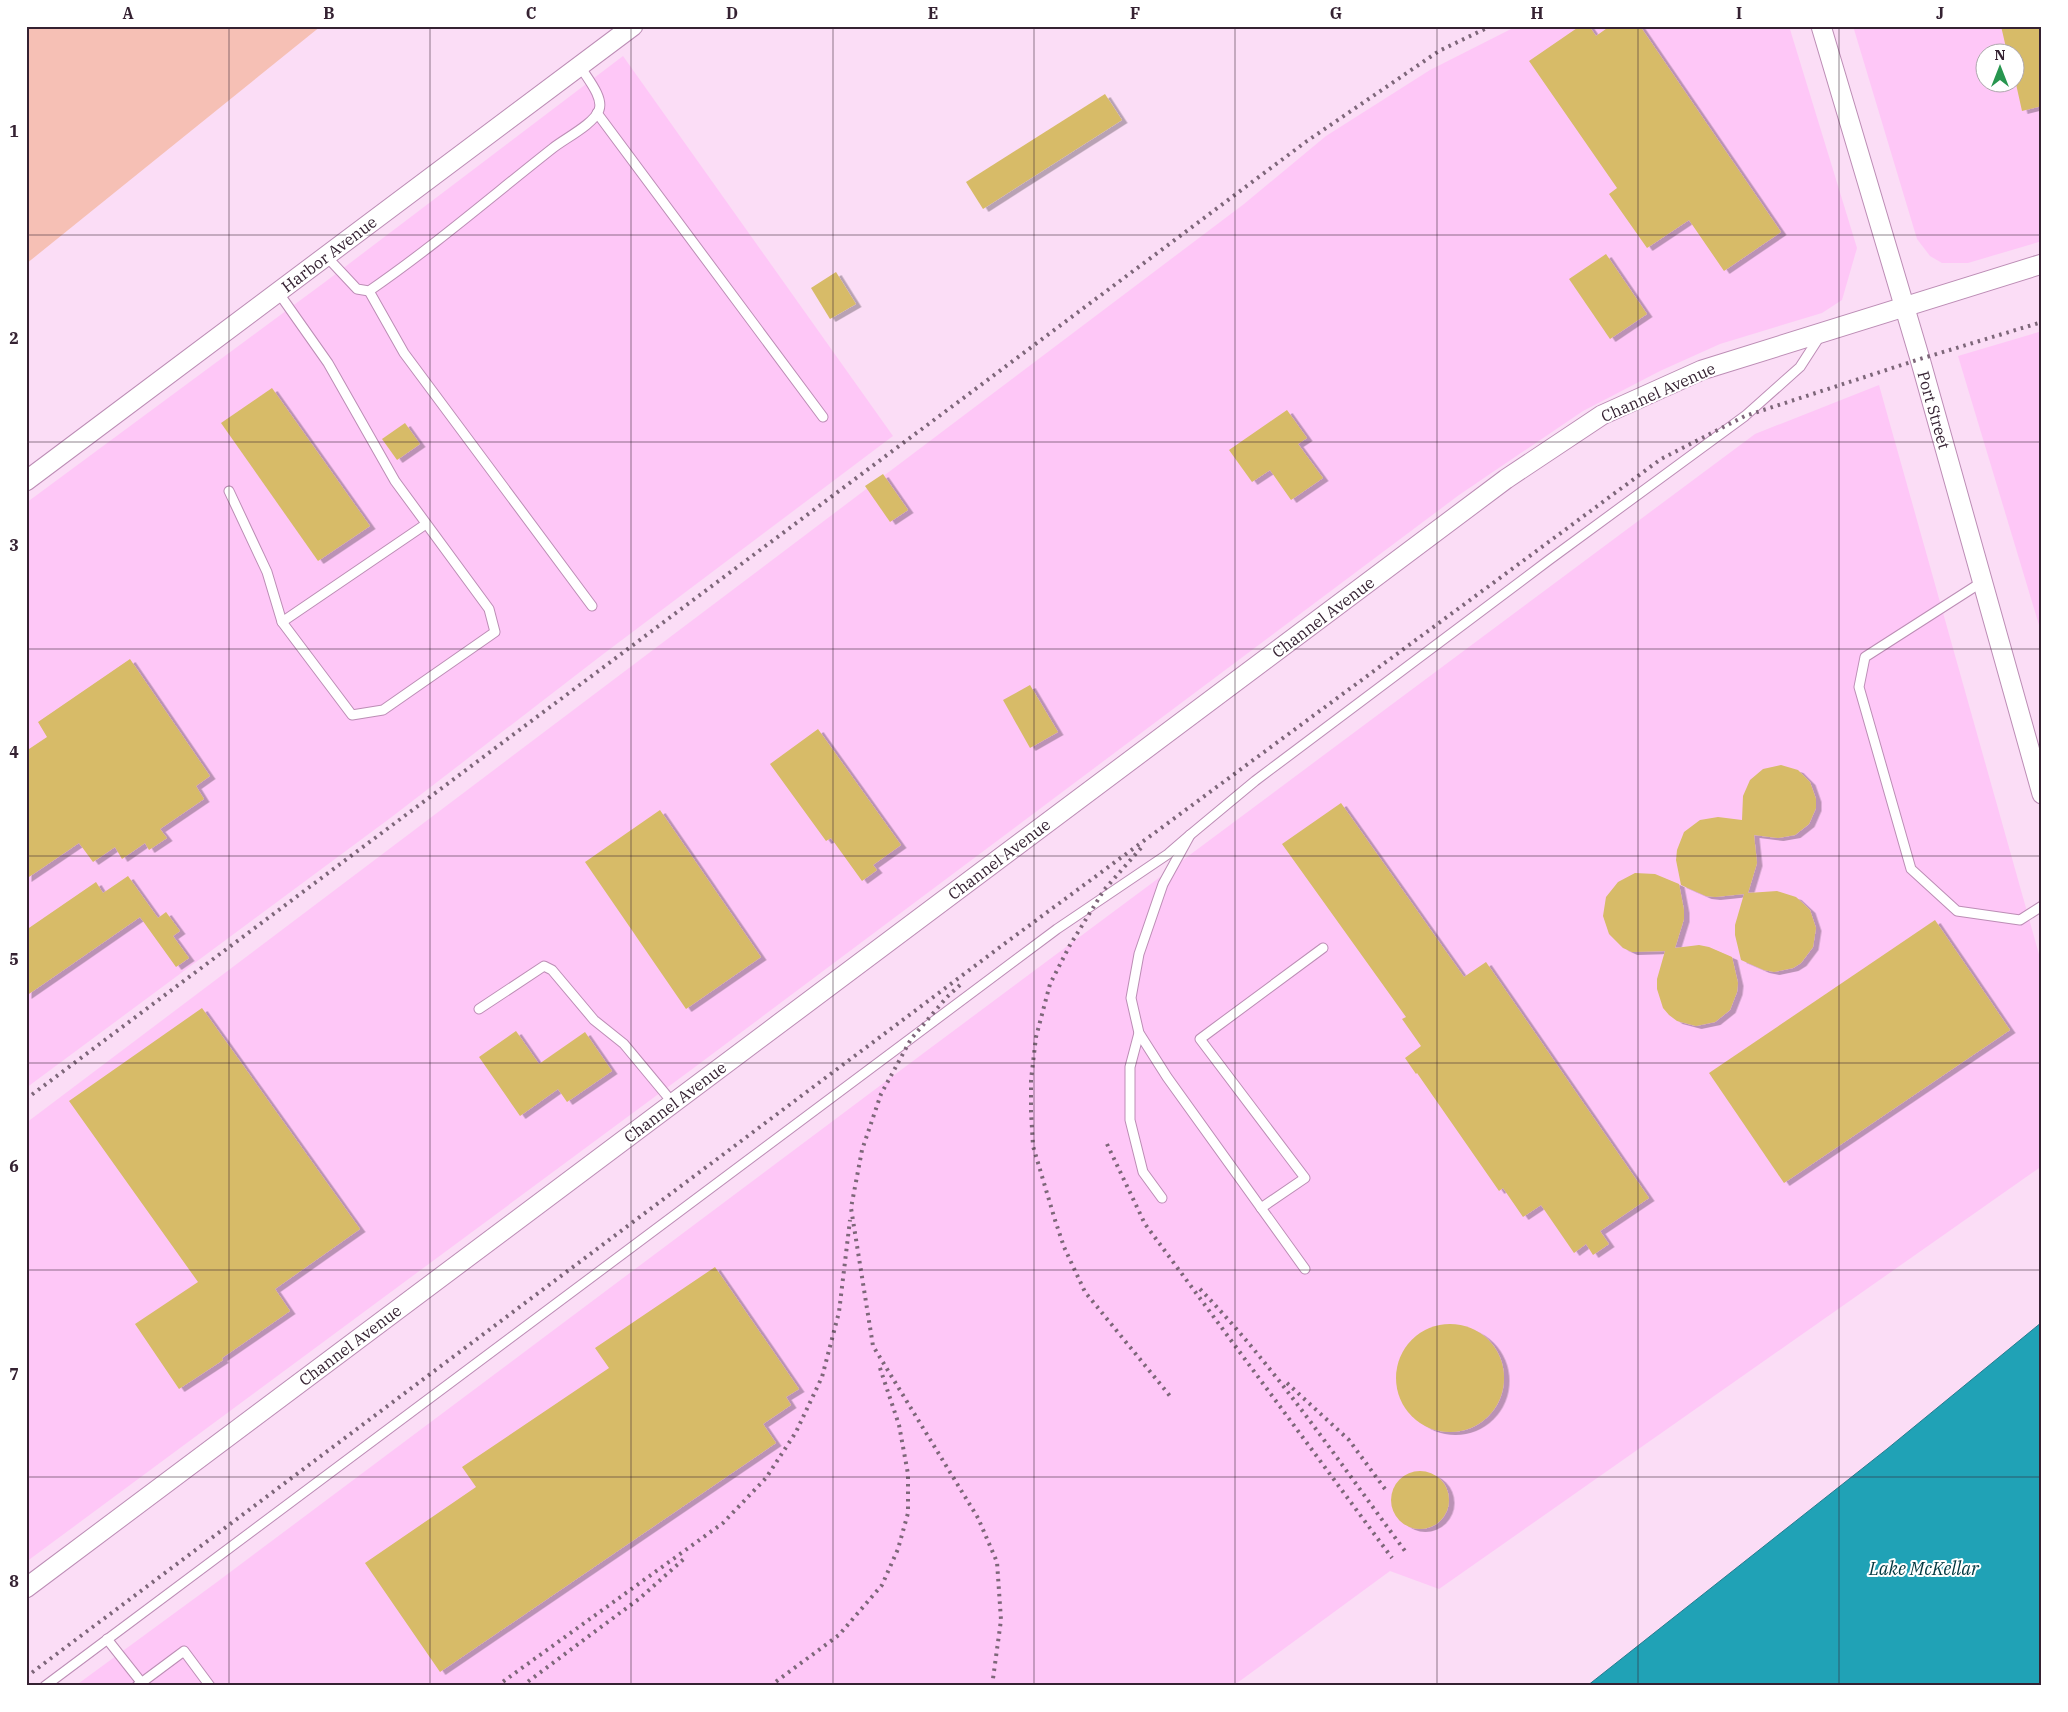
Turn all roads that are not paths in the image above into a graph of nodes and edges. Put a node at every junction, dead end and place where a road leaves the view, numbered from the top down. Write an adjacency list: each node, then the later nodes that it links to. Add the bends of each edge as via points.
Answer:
1 (633, 26): 3 (street, Harbor Avenue)
2 (1821, 26): 9 (street, Port Street)
3 (580, 66): 4 (lane, via 598,97 600,108); 5 (street, Harbor Avenue)
4 (597, 113): 7 (lane, via 415,259); 11 (lane)
5 (326, 256): 7 (lane, via 357,289); 8 (street, Harbor Avenue)
6 (2042, 264): 9 (street, Channel Avenue)
7 (369, 290): 16 (lane, via 404,353)
8 (278, 292): 12 (street, Harbor Avenue); 14 (lane, via 328,363 395,480)
9 (1903, 306): 10 (street, Channel Avenue); 15 (street, Port Street)
10 (1823, 331): 19 (lane, via 1800,367 1745,416 1255,781); 24 (street, Channel Avenue, via 1702,370 1610,412 1506,479)
11 (823, 417)
12 (26, 481)
13 (229, 491): 17 (lane, via 267,572)
14 (426, 524): 17 (lane); 17 (lane, via 489,609 495,632 383,710 352,714)
15 (1982, 582): 18 (street, Port Street); 20 (lane, via 1865,658 1859,687 1911,869 1957,911 2020,920)
16 (592, 606)
17 (282, 622)
18 (2042, 794)
19 (1190, 835): 23 (lane, via 1163,884 1139,954 1131,998); 29 (lane, via 1168,854 1057,929)
20 (2042, 906)
21 (1323, 948): 26 (lane, via 1200,1039 1305,1178)
22 (479, 1009): 24 (lane, via 544,966 552,970 594,1020 624,1044)
23 (1139, 1033): 25 (lane, via 1130,1068 1130,1120 1143,1172); 26 (lane)
24 (673, 1104): 28 (street, Channel Avenue)
25 (1162, 1198)
26 (1261, 1208): 27 (lane)
27 (1305, 1269)
28 (26, 1588)
29 (107, 1639): 30 (lane); 31 (lane)
30 (139, 1684): 32 (lane, via 184,1652)
31 (45, 1686)
32 (210, 1686)

